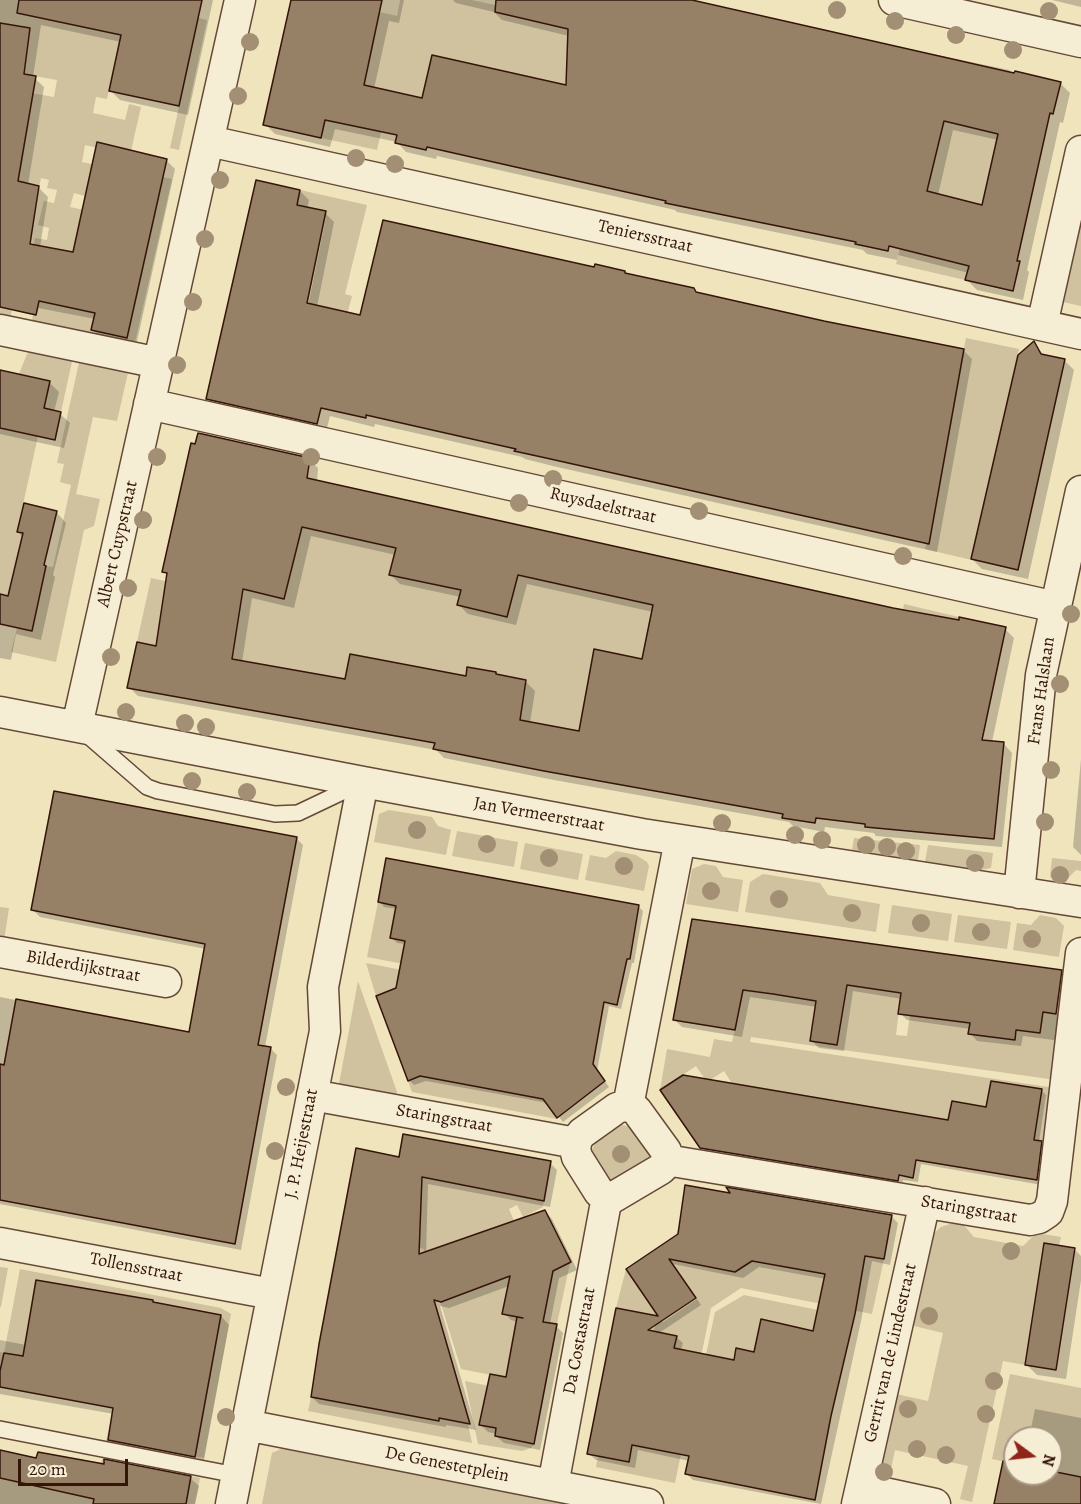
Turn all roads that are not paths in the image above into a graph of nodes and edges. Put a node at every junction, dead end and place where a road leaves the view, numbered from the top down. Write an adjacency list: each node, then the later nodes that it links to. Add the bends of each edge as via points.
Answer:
1 (240, 0): 4 (street, Albert Cuypstraat)
2 (894, 0): 3 (street)
3 (1081, 42)
4 (209, 141): 6 (street, Teniersstraat); 9 (street, Albert Cuypstraat)
5 (1081, 151): 6 (street)
6 (1042, 325): 8 (street, Teniersstraat)
7 (0, 330): 9 (street)
8 (1081, 334)
9 (159, 363): 10 (street, Albert Cuypstraat)
10 (149, 404): 12 (street, Ruysdaelstraat); 14 (street, Albert Cuypstraat)
11 (1081, 491): 12 (street, Frans Halslaan)
12 (1056, 607): 17 (street, Frans Halslaan, via 1041,675)
13 (0, 712): 14 (street, Jan Vermeerstraat)
14 (77, 726): 15 (street, Jan Vermeerstraat); 15 (lane, via 139,782 158,791 287,815)
15 (363, 783): 16 (street, Jan Vermeerstraat); 22 (street, J. P. Heijestraat, via 323,987 325,1031)
16 (680, 840): 17 (street, Jan Vermeerstraat); 23 (street)
17 (1019, 893): 18 (street, Jan Vermeerstraat)
18 (1081, 903)
19 (0, 952): 21 (street, Bilderdijkstraat)
20 (1081, 953): 27 (street, Staringstraat, via 1052,1201 1047,1212 1030,1220)
21 (166, 982)
22 (312, 1095): 24 (street, Staringstraat); 29 (street, J. P. Heijestraat)
23 (628, 1106): 24 (street, via 617,1108 582,1133); 25 (street, via 637,1111 666,1151)
24 (576, 1143): 26 (street, via 577,1156 599,1192)
25 (666, 1160): 26 (street, via 661,1169 616,1196); 27 (street, Staringstraat)
26 (607, 1197): 33 (street, Da Costastraat)
27 (925, 1202): 34 (street, Gerrit van de Lindestraat)
28 (0, 1243): 29 (street, Tollensstraat)
29 (272, 1294): 30 (street, J. P. Heijestraat)
30 (246, 1425): 32 (street, J. P. Heijestraat); 33 (street, De Genestetplein)
31 (0, 1429): 32 (lane)
32 (236, 1474): 35 (street, J. P. Heijestraat)
33 (553, 1485): 36 (street, De Genestetplein)
34 (859, 1496): 37 (street)
35 (231, 1504)
36 (648, 1504)
37 (935, 1504)

